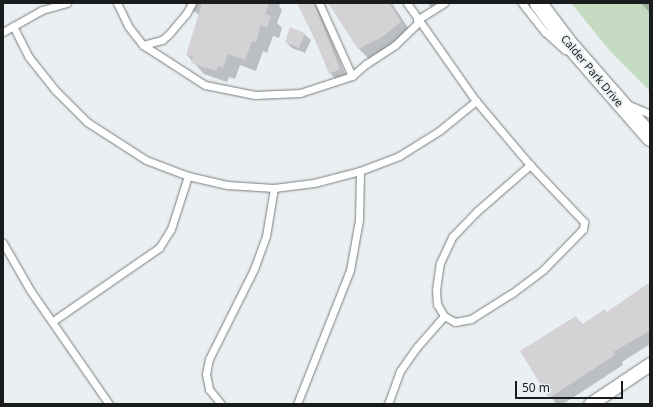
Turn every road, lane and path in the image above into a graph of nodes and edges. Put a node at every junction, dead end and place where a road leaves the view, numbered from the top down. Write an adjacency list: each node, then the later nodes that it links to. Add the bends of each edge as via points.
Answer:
1 (67, 3): 10 (lane, via 42,10)
2 (117, 3): 12 (lane, via 123,18)
3 (192, 3): 12 (lane, via 169,34 162,40)
4 (319, 3): 13 (lane)
5 (407, 3): 9 (lane)
6 (444, 3): 9 (lane)
7 (522, 3): 14 (lane, via 545,32)
8 (538, 3): 14 (street, Calder Park Drive)
9 (418, 21): 13 (lane, via 394,45); 16 (lane)
10 (13, 26): 11 (lane); 21 (lane, via 28,56 55,90 87,122 146,160)
11 (3, 32)
12 (143, 45): 13 (lane, via 205,85 234,92 288,95)
13 (352, 76)
14 (599, 81): 15 (street, Calder Park Drive)
15 (616, 99): 17 (lane); 18 (street, Calder Park Drive)
16 (476, 101): 19 (lane); 20 (lane, via 439,131 398,156)
17 (650, 114)
18 (650, 137)
19 (530, 165): 24 (lane, via 476,212 452,237 440,263 436,290 437,304); 24 (lane, via 584,222 582,229 543,270 512,293 471,318 455,322)
20 (360, 171): 22 (lane, via 314,183); 29 (lane, via 359,220 350,270)
21 (188, 176): 22 (lane, via 227,185); 25 (lane, via 171,229 159,248)
22 (274, 188): 28 (lane, via 266,236 254,270 209,359 206,374 209,389)
23 (3, 243): 25 (lane, via 30,290)
24 (444, 316): 30 (lane, via 400,371)
25 (53, 321): 27 (lane)
26 (650, 364): 31 (street)
27 (109, 404)
28 (221, 404)
29 (297, 404)
30 (388, 404)
31 (590, 404)

